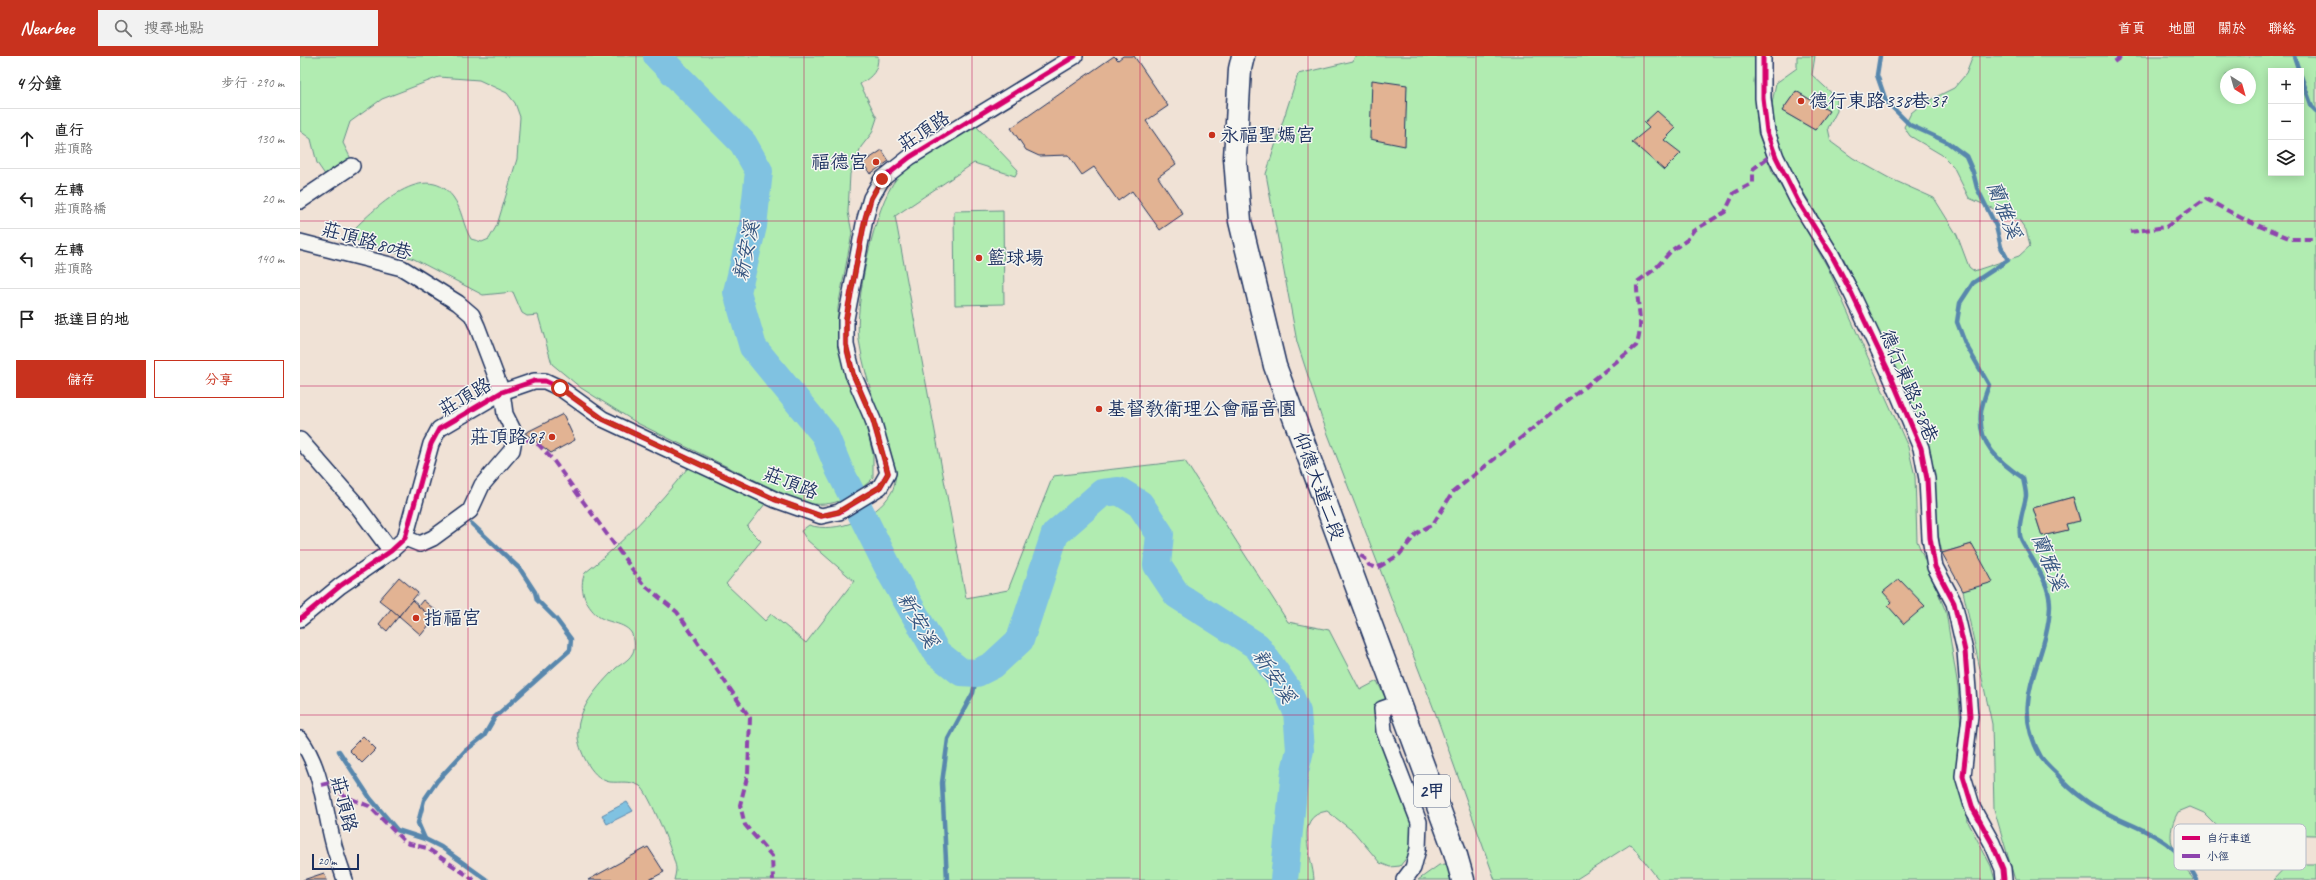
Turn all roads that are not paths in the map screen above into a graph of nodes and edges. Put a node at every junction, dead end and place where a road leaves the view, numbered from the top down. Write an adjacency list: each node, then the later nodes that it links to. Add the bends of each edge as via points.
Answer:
1 (1075, 56): 7 (street, 莊頂路, via 910,157 882,179 871,198 846,319 846,345 853,374 873,420 888,473 880,487 838,512 821,516 776,500 603,419 560,388 544,381 534,381)
2 (1243, 56): 12 (main road, 仰德大道二段 / 2甲, via 1235,158 1242,228 1275,366)
3 (1763, 56): 17 (street, 德行東路338巷, via 1763,98 1767,132 1776,157 1798,201 1852,294 1921,448 1927,479 1930,538 1935,567 1954,602 1965,651 1970,716 1963,776 1973,809 2003,869)
4 (352, 166): 5 (street)
5 (300, 202)
6 (300, 242): 7 (street, 莊頂路80巷, via 402,268 458,303 472,315)
7 (502, 392): 9 (street, 莊頂路, via 439,429 431,444); 9 (street, 莊頂路80巷, via 505,414 515,434 512,450 482,485 470,511 433,538 420,544)
8 (300, 440): 10 (street)
9 (405, 538): 10 (street)
10 (391, 551): 11 (street, via 346,582)
11 (300, 619)
12 (1399, 703): 15 (street, via 1382,709 1384,731 1419,822 1418,848 1413,868); 16 (main road, 仰德大道二段 / 2甲)
13 (300, 739): 14 (street, 莊頂路, via 307,749 321,786 333,844)
14 (345, 880)
15 (1404, 880)
16 (1463, 880)
17 (2004, 880)

